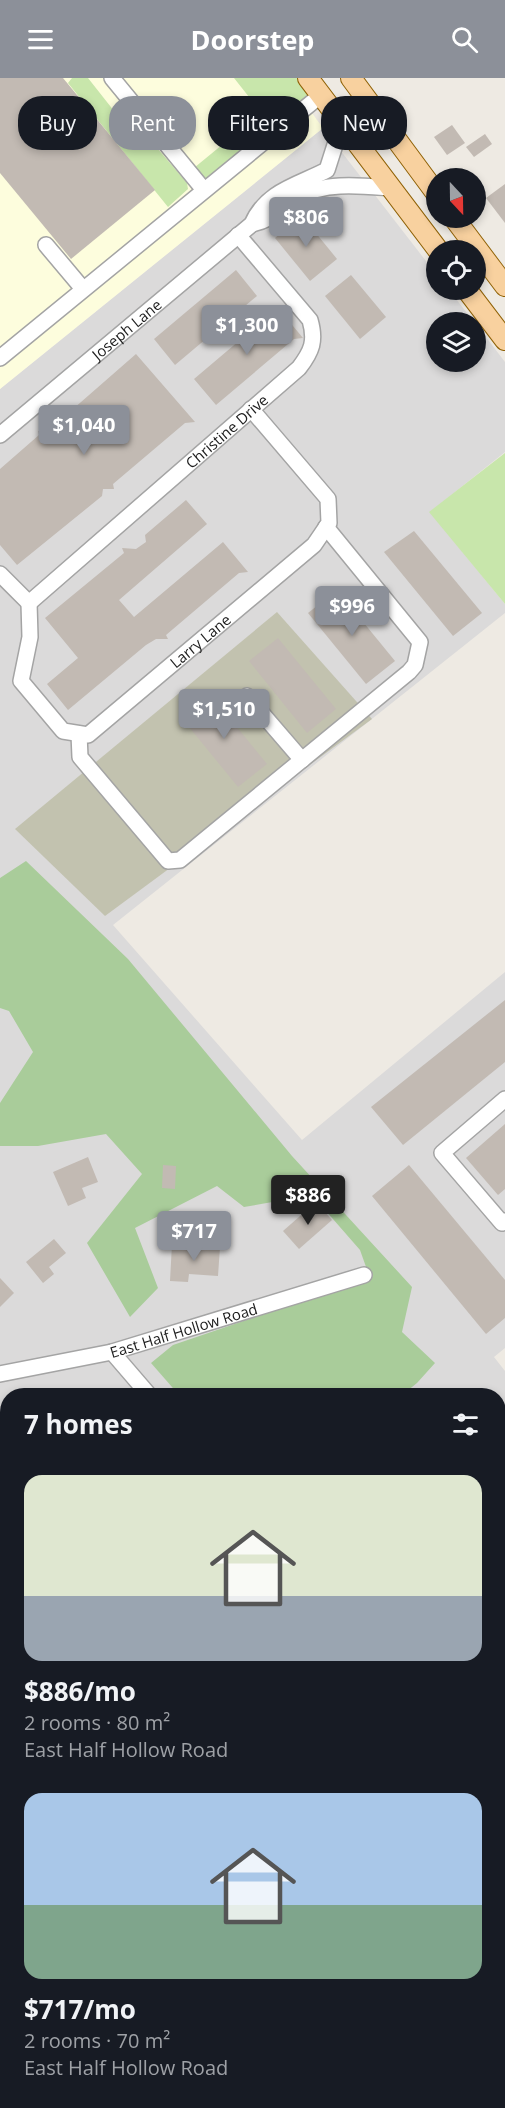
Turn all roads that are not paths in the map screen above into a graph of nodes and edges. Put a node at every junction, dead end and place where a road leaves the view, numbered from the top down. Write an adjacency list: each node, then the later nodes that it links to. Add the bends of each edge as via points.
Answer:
1 (112, 78): 9 (street)
2 (308, 78): 4 (main road)
3 (351, 78): 7 (main road)
4 (321, 95): 9 (street)
5 (335, 150): 10 (street, via 327,170 288,186 258,210)
6 (362, 150): 8 (main road)
7 (426, 179)
8 (391, 189): 10 (street, via 315,189 269,220); 13 (main road)
9 (204, 190): 16 (street)
10 (252, 224): 12 (street, Joseph Lane)
11 (462, 228): 15 (main road)
12 (238, 235): 20 (street, Christine Drive, via 310,320 314,335 312,350 299,368); 21 (street, Joseph Lane)
13 (430, 240)
14 (46, 244): 16 (street)
15 (505, 286)
16 (83, 289): 19 (street)
17 (475, 300): 18 (main road)
18 (505, 340)
19 (0, 358)
20 (250, 409): 22 (street, via 328,498); 24 (street, Christine Drive)
21 (0, 435)
22 (326, 527): 26 (street, Larry Lane, via 314,545 124,705 88,735); 27 (street, via 420,642 420,650 409,672)
23 (0, 574): 24 (street)
24 (29, 603): 26 (street, via 30,637 21,681 63,731)
25 (248, 696): 27 (street)
26 (79, 734): 27 (street, via 80,757 168,861 180,860)
27 (302, 760)
28 (505, 1099): 29 (street, via 442,1153 502,1223)
29 (505, 1221)
30 (364, 1275): 31 (street, East Half Hollow Road)
31 (112, 1352): 32 (street, East Half Hollow Road); 33 (street)
32 (0, 1374)
33 (143, 1388)

